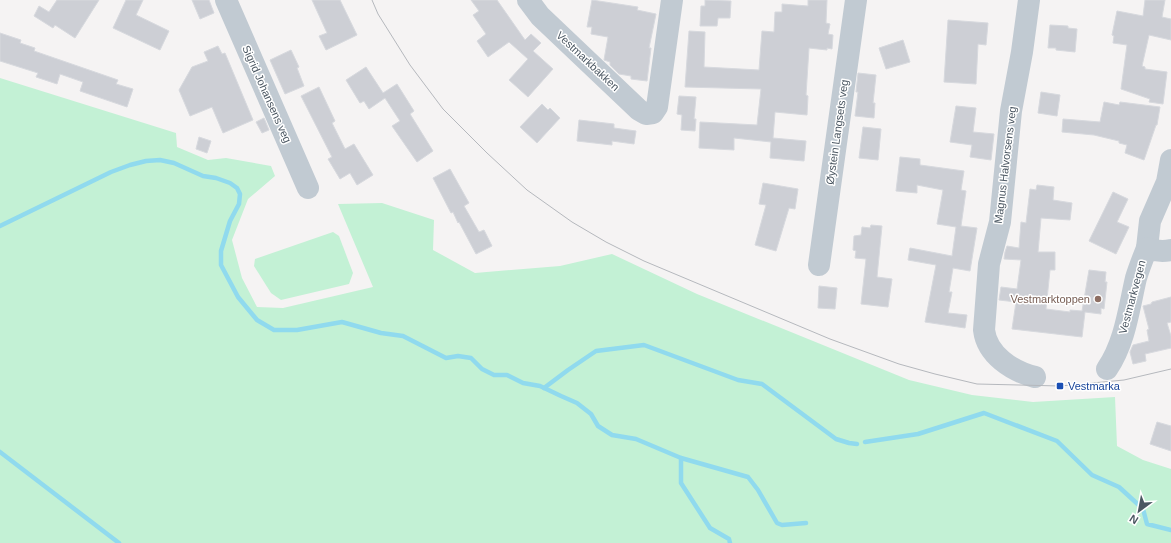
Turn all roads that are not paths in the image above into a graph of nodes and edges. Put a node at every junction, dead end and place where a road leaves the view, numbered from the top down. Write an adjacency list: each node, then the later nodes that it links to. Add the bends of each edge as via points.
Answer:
1 (226, 0): 7 (street, Sigrid Johansens veg)
2 (528, 0): 3 (street, Vestmarkbakken, via 540,16 646,114 654,113 657,107)
3 (672, 0)
4 (856, 0): 10 (street, Øystein Langsets veg)
5 (1029, 0): 12 (street, Magnus Halvorsens veg, via 1011,111 1000,222 989,264 984,330 988,344 999,358)
6 (1171, 160): 8 (street, via 1167,182 1150,221)
7 (308, 188)
8 (1147, 248): 9 (street, Vestmarkvegen, via 1156,251); 11 (street, Vestmarkvegen, via 1136,276 1124,331)
9 (1171, 250)
10 (819, 265)
11 (1108, 369)
12 (1035, 377)

